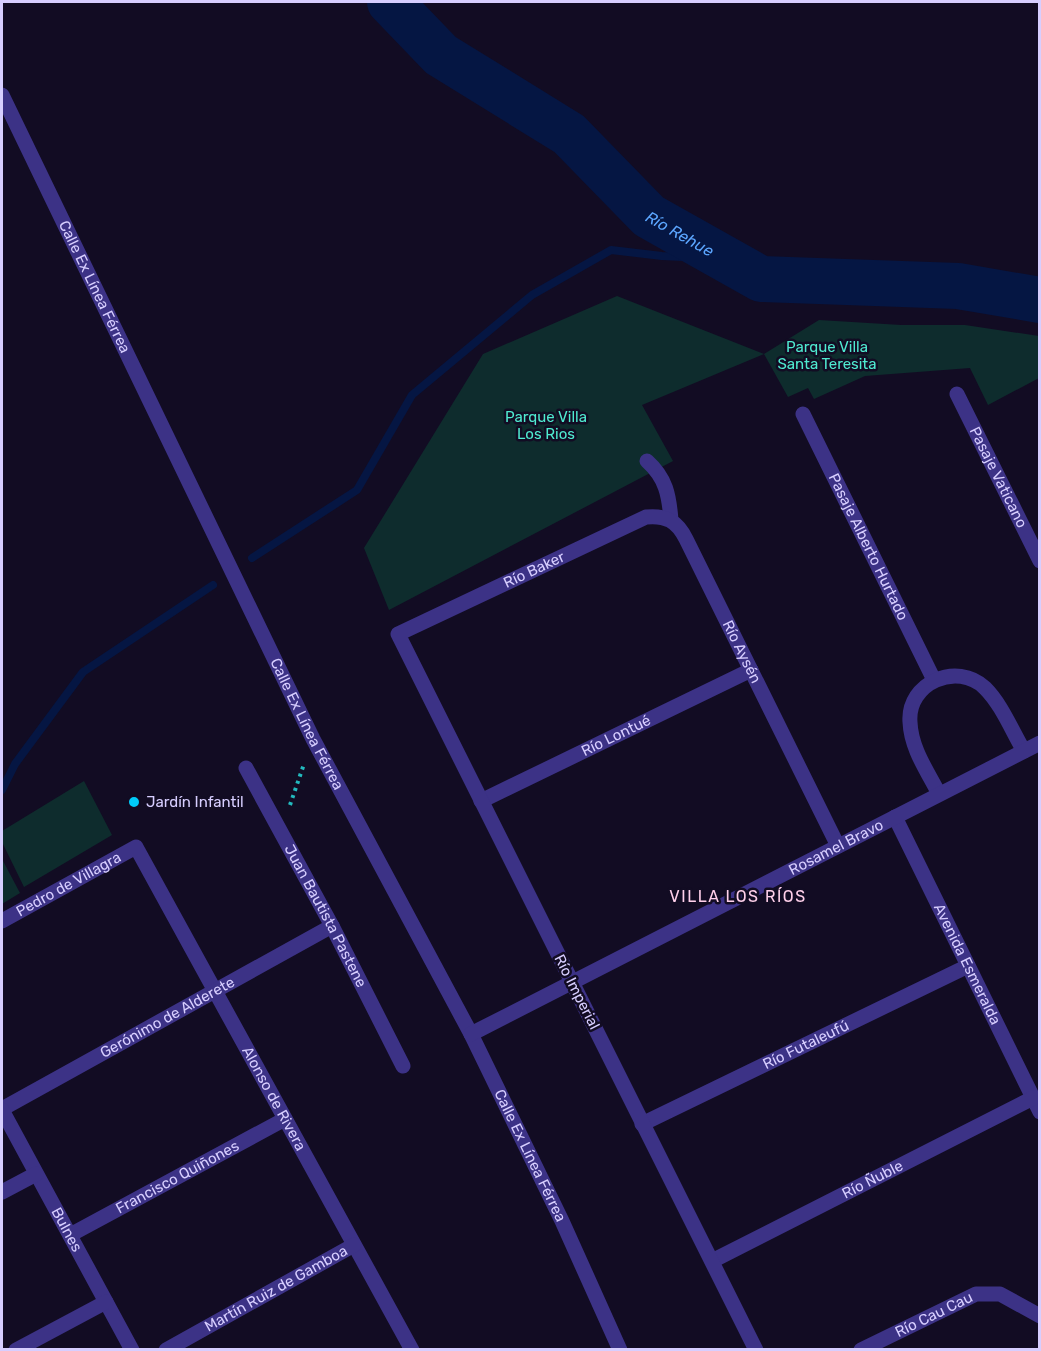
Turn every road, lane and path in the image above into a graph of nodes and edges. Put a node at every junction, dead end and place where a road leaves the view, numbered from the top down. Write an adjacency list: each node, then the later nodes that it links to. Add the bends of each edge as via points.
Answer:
1 (2, 95): 10 (street, Calle Ex Línea Férrea)
2 (957, 394): 6 (street, Pasaje Vaticano)
3 (803, 414): 9 (street, Pasaje Alberto Hurtado)
4 (647, 461): 5 (street, via 668,489)
5 (671, 520): 7 (street, Río Baker, via 646,517); 8 (street, Río Aysén, via 681,529)
6 (1040, 561)
7 (398, 634): 15 (street, Río Imperial)
8 (751, 670): 15 (street, Río Lontué); 18 (street, Río Aysén)
9 (934, 680): 12 (street, via 956,676 977,682 993,699); 14 (street, via 916,697 909,721 914,746)
10 (313, 739): 17 (path); 25 (street, Calle Ex Línea Férrea)
11 (1040, 743): 12 (street, Rosamel Bravo)
12 (1024, 751): 14 (street, Rosamel Bravo)
13 (246, 768): 17 (street, Juan Bautista Pastene)
14 (939, 794): 16 (street, Rosamel Bravo)
15 (481, 801): 23 (street, Río Imperial)
16 (895, 817): 18 (street, Rosamel Bravo); 22 (street, Avenida Esmeralda)
17 (280, 831): 21 (street, Juan Bautista Pastene)
18 (838, 846): 23 (street, Rosamel Bravo)
19 (136, 847): 20 (street, Pedro de Villagra); 24 (street, Alonso de Rivera)
20 (2, 921)
21 (332, 926): 24 (street, Gerónimo de Alderete); 26 (street, Juan Bautista Pastene)
22 (968, 966): 27 (street, Avenida Esmeralda); 30 (street, Río Futaleufú)
23 (572, 982): 25 (street, Rosamel Bravo); 30 (street, Río Imperial)
24 (215, 991): 28 (street, Gerónimo de Alderete); 29 (street, Alonso de Rivera)
25 (471, 1034): 42 (street, Calle Ex Línea Férrea)
26 (403, 1065)
27 (1036, 1105): 35 (street, Río Ñuble)
28 (2, 1109): 31 (street, Bulnes)
29 (285, 1119): 33 (street, Francisco Quiñones); 34 (street, Alonso de Rivera)
30 (642, 1124): 35 (street, Río Imperial)
31 (36, 1174): 32 (street); 33 (street, Bulnes)
32 (2, 1192)
33 (70, 1235): 36 (street, Bulnes)
34 (354, 1245): 40 (street, Martín Ruiz de Gamboa); 41 (street, Alonso de Rivera)
35 (712, 1261): 43 (street, Río Imperial)
36 (106, 1302): 38 (street); 39 (street, Bulnes)
37 (1040, 1316): 44 (street, Río Cau Cau, via 1000,1294 976,1293)
38 (16, 1350)
39 (132, 1350)
40 (166, 1350)
41 (412, 1350)
42 (620, 1350)
43 (756, 1350)
44 (861, 1350)

